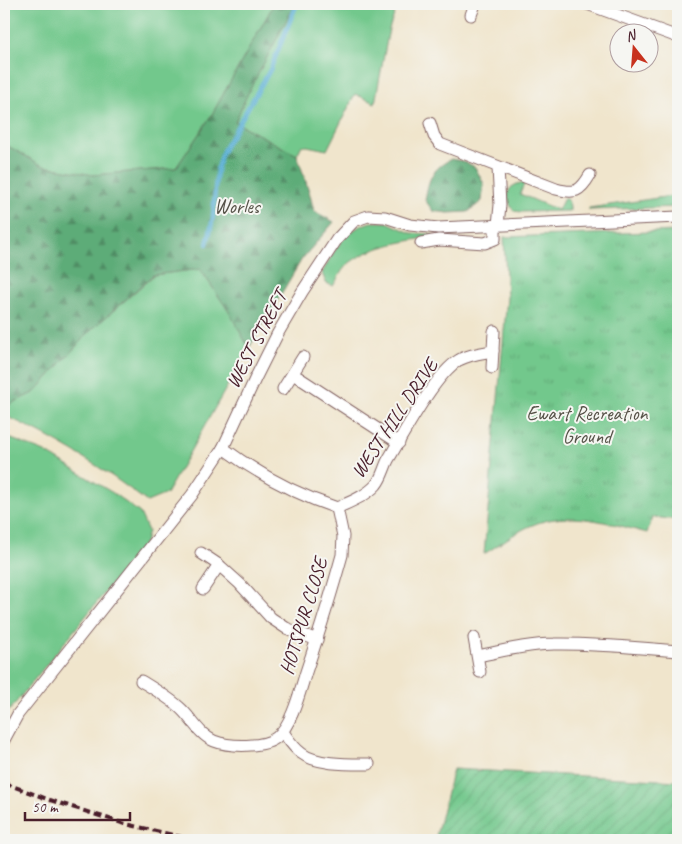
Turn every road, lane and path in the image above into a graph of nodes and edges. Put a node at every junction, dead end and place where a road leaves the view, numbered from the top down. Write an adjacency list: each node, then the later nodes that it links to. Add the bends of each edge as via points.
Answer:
1 (587, 4): 2 (street)
2 (678, 37)
3 (430, 123): 4 (street, via 440,144)
4 (498, 168): 5 (street, via 566,192 576,192); 7 (street, via 500,205)
5 (590, 176)
6 (678, 217): 7 (street, WEST STREET)
7 (497, 225): 8 (street, via 495,240 485,243); 16 (street, WEST STREET, via 438,228 368,216 354,221 337,239 278,333)
8 (422, 242)
9 (494, 331): 10 (street)
10 (493, 351): 12 (street); 15 (street, WEST HILL DRIVE, via 460,360 443,374)
11 (303, 357): 13 (street)
12 (492, 368)
13 (293, 374): 14 (street); 15 (street)
14 (283, 389)
15 (399, 443): 17 (street, WEST HILL DRIVE, via 378,483)
16 (223, 448): 17 (street, via 274,482); 28 (street, WEST STREET, via 192,495 18,714)
17 (336, 508): 22 (street, HOTSPUR CLOSE, via 342,556)
18 (201, 553): 19 (street)
19 (218, 565): 20 (street); 22 (street, via 242,585 271,618 286,628)
20 (203, 589)
21 (474, 638): 24 (street)
22 (317, 640): 27 (street, HOTSPUR CLOSE)
23 (678, 650): 24 (street, via 552,644)
24 (478, 656): 25 (street)
25 (480, 672)
26 (141, 681): 27 (street, via 181,708 203,733 217,742 266,744)
27 (283, 732): 29 (street, via 302,754 327,762)
28 (4, 740)
29 (369, 764)

